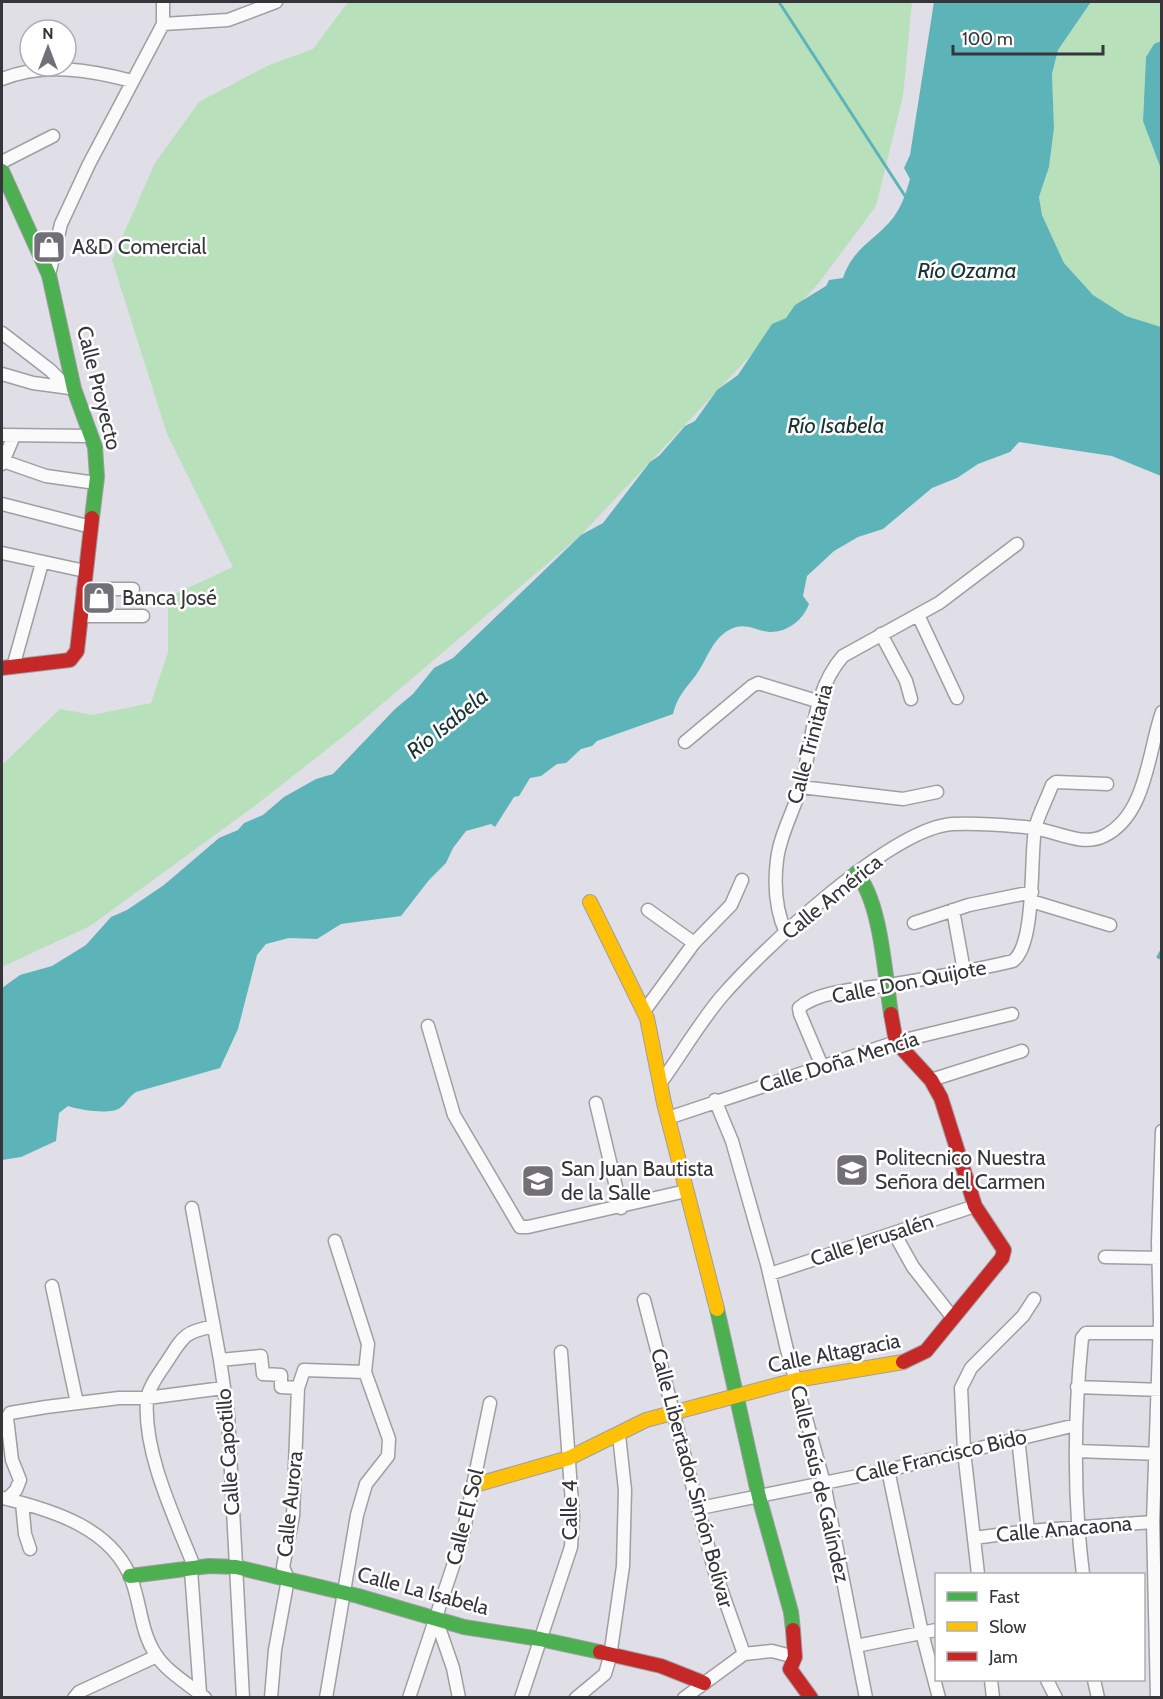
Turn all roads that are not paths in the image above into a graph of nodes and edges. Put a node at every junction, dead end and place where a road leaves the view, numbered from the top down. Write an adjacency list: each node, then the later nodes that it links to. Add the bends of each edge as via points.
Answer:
1 (163, 2): 3 (street)
2 (276, 2): 3 (street, via 228,20)
3 (163, 24): 5 (street)
4 (2, 79): 5 (street, via 51,69 94,72)
5 (132, 81): 9 (street, via 61,224)
6 (53, 136): 7 (street)
7 (2, 162)
8 (2, 171): 9 (street, Calle Proyecto)
9 (50, 275): 12 (street, Calle Proyecto)
10 (2, 333): 12 (street)
11 (2, 374): 12 (street)
12 (71, 389): 14 (street, Calle Proyecto)
13 (8, 435): 14 (street); 15 (street)
14 (91, 435): 16 (street, Calle Proyecto)
15 (2, 463): 16 (street, via 46,476)
16 (96, 483): 18 (street, Calle Proyecto)
17 (2, 504): 18 (street)
18 (91, 527): 22 (street, Calle Proyecto)
19 (1017, 544): 25 (street, Calle Trinitaria)
20 (2, 556): 21 (street)
21 (42, 563): 22 (street); 29 (street)
22 (85, 571): 24 (street, Calle Proyecto)
23 (133, 589): 24 (street)
24 (82, 590): 26 (street, Calle Proyecto)
25 (918, 615): 28 (street, Calle Trinitaria); 30 (street)
26 (81, 616): 27 (street); 29 (street, Calle Proyecto, via 78,651 70,660)
27 (143, 616)
28 (880, 634): 31 (street, via 906,681); 32 (street, Calle Trinitaria, via 843,656 832,668)
29 (7, 667)
30 (957, 698)
31 (911, 699)
32 (820, 702): 34 (street, via 758,683); 36 (street, Calle Trinitaria)
33 (1161, 712): 38 (street, Calle América, via 1135,804 1115,828 1097,838 1078,838)
34 (685, 742)
35 (1107, 784): 38 (street, via 1054,783)
36 (801, 787): 37 (street, via 903,799); 47 (street, Calle Trinitaria, via 777,860 778,906)
37 (937, 792)
38 (1036, 828): 39 (street, Calle América, via 941,826); 41 (street)
39 (856, 873): 47 (street, Calle América); 50 (street, via 867,885 873,905)
40 (742, 880): 48 (street, via 731,905)
41 (1031, 896): 44 (street); 46 (street); 49 (street, Calle Don Quijote, via 1021,952 1013,961)
42 (590, 902): 51 (street, via 603,935)
43 (648, 910): 48 (street)
44 (953, 910): 45 (street); 49 (street)
45 (914, 922)
46 (1110, 925)
47 (786, 933): 58 (street, Calle América, via 722,997)
48 (694, 943): 51 (street)
49 (964, 971): 50 (street, Calle Don Quijote)
50 (888, 985): 54 (street); 56 (street, Calle Don Quijote, via 840,992 800,1008)
51 (645, 1010): 58 (street)
52 (1012, 1014): 54 (street, Calle Doña Mencía)
53 (428, 1026): 67 (street, via 454,1115 520,1227)
54 (896, 1042): 56 (street, Calle Doña Mencía); 57 (street, Calle Altagracia)
55 (1022, 1051): 57 (street)
56 (822, 1066): 59 (street, Calle Doña Mencía)
57 (931, 1080): 65 (street, Calle Altagracia, via 941,1098)
58 (662, 1081): 61 (street)
59 (716, 1100): 61 (street, Calle Doña Mencía); 72 (street, Calle Jesús de Galíndez, via 732,1141)
60 (596, 1102): 67 (street)
61 (668, 1118): 64 (street)
62 (1161, 1131): 63 (street)
63 (1160, 1190): 71 (street)
64 (686, 1191): 67 (street); 87 (street)
65 (975, 1206): 68 (street, Calle Jerusalén); 76 (street, Calle Altagracia, via 1004,1250)
66 (192, 1208): 77 (street, Calle Capotillo)
67 (621, 1208)
68 (894, 1233): 72 (street, Calle Jerusalén); 76 (street, via 913,1267)
69 (335, 1241): 81 (street, via 368,1344)
70 (1105, 1257): 71 (street)
71 (1160, 1258): 78 (street)
72 (770, 1274): 82 (street, Calle Jesús de Galíndez)
73 (52, 1286): 89 (street)
74 (1034, 1299): 95 (street, via 964,1379 960,1399)
75 (644, 1300): 91 (street, Calle Libertador Simón Bolívar)
76 (953, 1318): 82 (street, Calle Altagracia, via 926,1351 908,1361)
77 (214, 1326): 80 (street, Calle Capotillo); 88 (street, via 190,1331 183,1338)
78 (1161, 1333): 83 (street, via 1083,1334); 86 (street)
79 (561, 1352): 98 (street, Calle 4)
80 (220, 1360): 84 (street, Calle Capotillo); 85 (street, via 261,1356 263,1374 281,1375 281,1387)
81 (365, 1372): 85 (street, via 304,1370); 118 (street, via 385,1423 388,1456 366,1484)
82 (796, 1380): 87 (street, Calle Altagracia); 100 (street, Calle Jesús de Galíndez)
83 (1077, 1387): 86 (street); 92 (street)
84 (223, 1388): 88 (street); 111 (street, Calle Capotillo, via 228,1415)
85 (298, 1388): 116 (street, Calle Aurora, via 293,1516 283,1567)
86 (1160, 1390): 97 (street)
87 (738, 1396): 91 (street, Calle Altagracia); 102 (street)
88 (147, 1398): 89 (street); 112 (street, via 161,1485)
89 (77, 1403): 103 (street, via 8,1415 12,1460 20,1480 16,1490)
90 (490, 1403): 101 (street, Calle El Sol)
91 (674, 1413): 93 (street, Calle Altagracia, via 646,1420); 105 (street, Calle Libertador Simón Bolívar)
92 (1076, 1425): 94 (street, Calle Francisco Bido); 96 (street)
93 (619, 1435): 98 (street, Calle Altagracia); 126 (street, via 625,1490 623,1566)
94 (1018, 1437): 95 (street, Calle Francisco Bido); 108 (street)
95 (964, 1451): 99 (street, Calle Francisco Bido); 109 (street)
96 (1076, 1451): 97 (street); 107 (street)
97 (1158, 1454): 106 (street)
98 (569, 1458): 101 (street, Calle Altagracia); 122 (street, Calle 4, via 571,1547)
99 (888, 1470): 100 (street, Calle Francisco Bido); 121 (street)
100 (824, 1483): 102 (street, Calle Francisco Bido); 123 (street, Calle Jesús de Galíndez)
101 (475, 1485): 119 (street, Calle El Sol)
102 (759, 1497): 105 (street, Calle Francisco Bido); 127 (street, via 791,1612)
103 (4, 1499): 104 (street)
104 (22, 1503): 110 (street); 115 (street, via 96,1533 117,1554)
105 (700, 1508): 124 (street, Calle Libertador Simón Bolívar, via 714,1569)
106 (1153, 1522): 107 (street, Calle Anacaona); 117 (street)
107 (1077, 1527): 108 (street, Calle Anacaona); 114 (street)
108 (1028, 1531): 109 (street, Calle Anacaona)
109 (974, 1538): 113 (street)
110 (30, 1549)
111 (236, 1567): 112 (street, Calle La Isabela); 116 (street, Calle La Isabela); 136 (street, Calle Capotillo)
112 (193, 1569): 115 (street, Calle La Isabela); 132 (street)
113 (978, 1573)
114 (1083, 1573)
115 (130, 1576): 125 (street, via 143,1627)
116 (288, 1579): 118 (street, Calle La Isabela); 137 (street, Calle Aurora, via 274,1650)
117 (1153, 1579): 134 (street)
118 (345, 1592): 119 (street, Calle La Isabela); 138 (street)
119 (436, 1619): 122 (street, Calle La Isabela); 139 (street, Calle El Sol); 140 (street)
120 (935, 1630): 121 (street)
121 (922, 1633): 123 (street); 145 (street)
122 (540, 1639): 126 (street, Calle La Isabela); 141 (street, Calle 4)
123 (856, 1646): 144 (street, Calle Jesús de Galíndez)
124 (744, 1654): 127 (street, via 772,1652); 131 (street)
125 (157, 1656): 132 (street); 135 (street, via 79,1692)
126 (610, 1657): 131 (street, Calle La Isabela, via 661,1666); 142 (street, via 605,1674)
127 (795, 1658): 133 (street, via 791,1672)
128 (991, 1681): 146 (street)
129 (1048, 1681): 147 (street)
130 (1094, 1681): 148 (street)
131 (704, 1683): 143 (street)
132 (202, 1695)
133 (805, 1696)
134 (1159, 1697)
135 (74, 1698)
136 (243, 1698)
137 (272, 1698)
138 (326, 1698)
139 (409, 1698)
140 (459, 1698)
141 (521, 1698)
142 (576, 1698)
143 (684, 1698)
144 (866, 1698)
145 (939, 1698)
146 (993, 1698)
147 (1056, 1698)
148 (1098, 1698)

